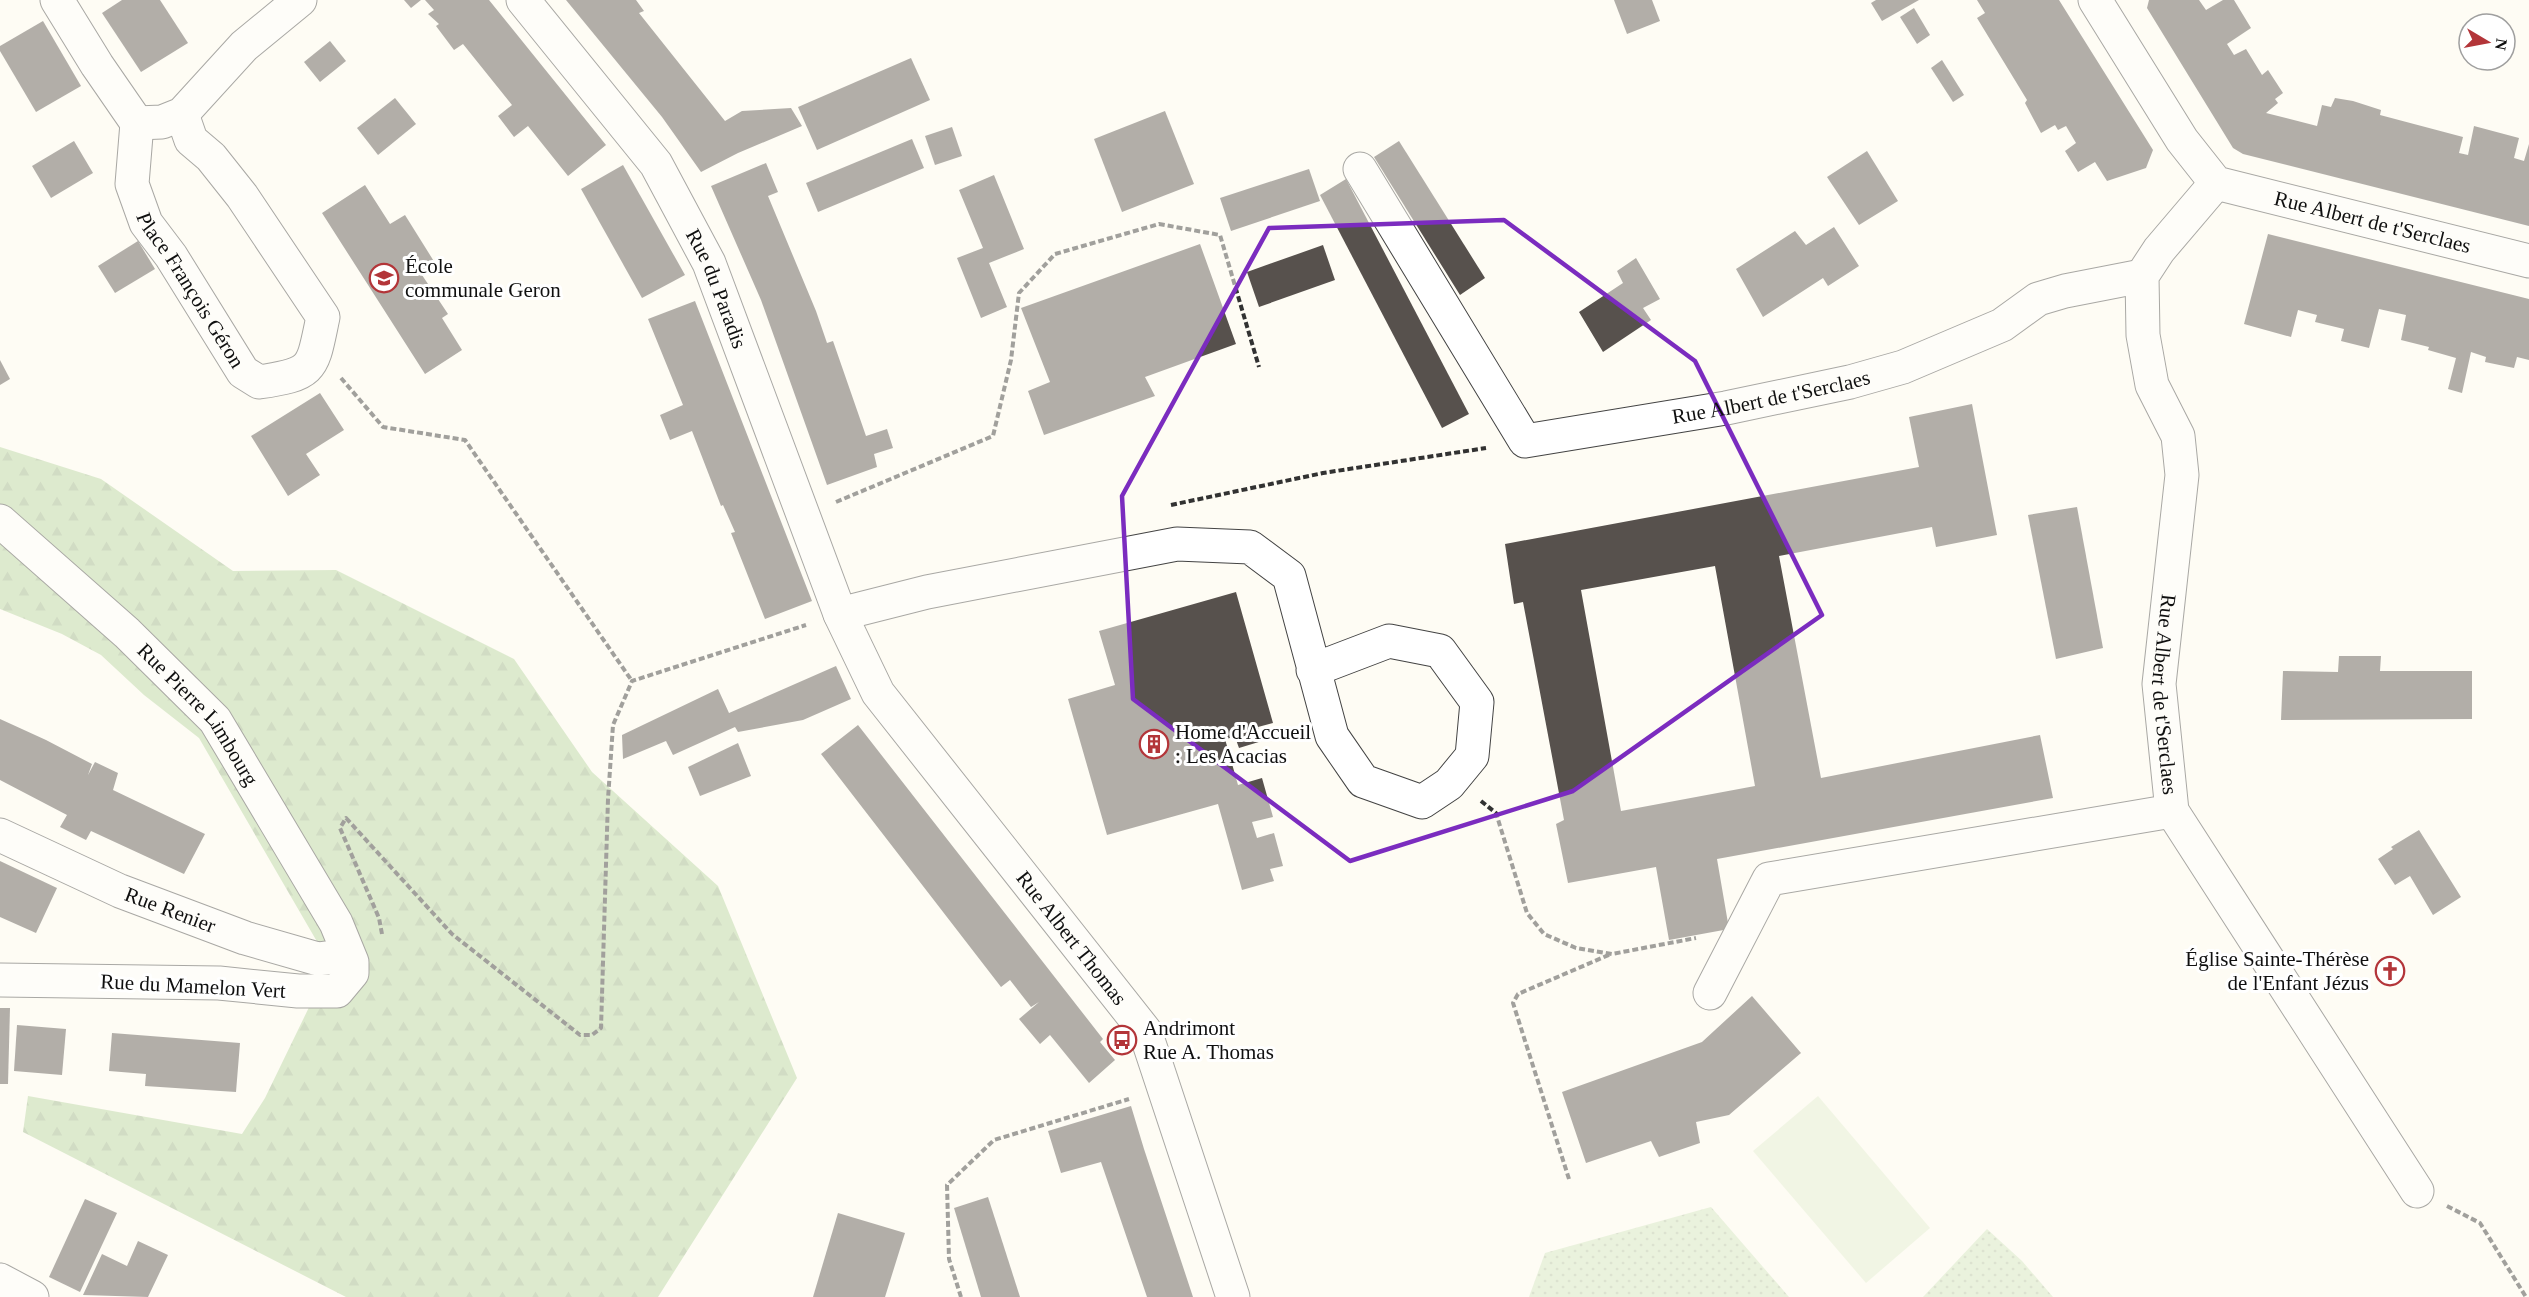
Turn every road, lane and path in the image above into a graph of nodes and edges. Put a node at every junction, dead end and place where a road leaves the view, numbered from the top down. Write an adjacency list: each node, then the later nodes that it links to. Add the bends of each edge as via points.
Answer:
1 (57, 0): 6 (street)
2 (300, 0): 5 (street, via 244,46)
3 (523, 0): 13 (street, Rue du Paradis, via 656,164 709,263)
4 (2095, 0): 8 (street, via 2182,140)
5 (182, 114): 6 (street, via 162,122); 11 (street, via 191,140 211,157 242,196 323,318)
6 (137, 123): 11 (street, Place François Géron, via 132,184 146,223 243,372 260,382 301,373)
7 (1360, 169): 10 (street, Rue Albert de t'Serclaes, via 1525,441 1726,408 1850,382 1903,367 2002,325 2038,299)
8 (2216, 183): 9 (street, Rue Albert de t'Serclaes); 10 (street, via 2158,250)
9 (2529, 261)
10 (2142, 276): 19 (street, Rue Albert de t'Serclaes, via 2144,335 2152,385 2178,436 2182,475 2159,684)
11 (314, 360): 17 (path, via 346,381 383,426 465,440)
12 (1259, 367): 13 (path, via 1220,235 1160,224 1055,254 1019,293 1011,360 993,436)
13 (804, 514): 15 (street, Rue du Paradis)
14 (0, 521): 23 (street, Rue Pierre Limbourg, via 127,633 215,720 336,923)
15 (837, 604): 16 (street, via 927,592 1177,544 1250,547 1289,576); 17 (path); 26 (street, Rue Albert Thomas, via 878,693 1146,1031)
16 (1313, 670): 18 (street, via 1332,736 1363,781 1422,802); 18 (street, via 1389,642 1440,651 1477,702 1472,756)
17 (632, 681): 23 (path, via 613,725 601,1028 592,1035 580,1035 452,934 346,818 340,828 382,931 381,944 371,956)
18 (1449, 784): 22 (path, via 1496,813 1527,913 1544,934 1576,948)
19 (2172, 811): 21 (street, via 1769,879); 28 (street, Rue Albert de t'Serclaes)
20 (0, 835): 23 (street, Rue Renier, via 120,891 245,938 318,959)
21 (1744, 929): 22 (path); 25 (street)
22 (1612, 954): 27 (path, via 1518,994 1513,1003)
23 (348, 955): 24 (street, Rue du Mamelon Vert, via 352,973 337,991 219,983)
24 (0, 980)
25 (1710, 993)
26 (1164, 1088): 31 (path, via 994,1140 947,1185 949,1259); 32 (street, Rue Albert Thomas)
27 (1569, 1179)
28 (2417, 1191): 33 (path, via 2480,1223)
29 (0, 1280): 30 (street)
30 (32, 1297)
31 (961, 1297)
32 (1233, 1297)
33 (2526, 1297)

